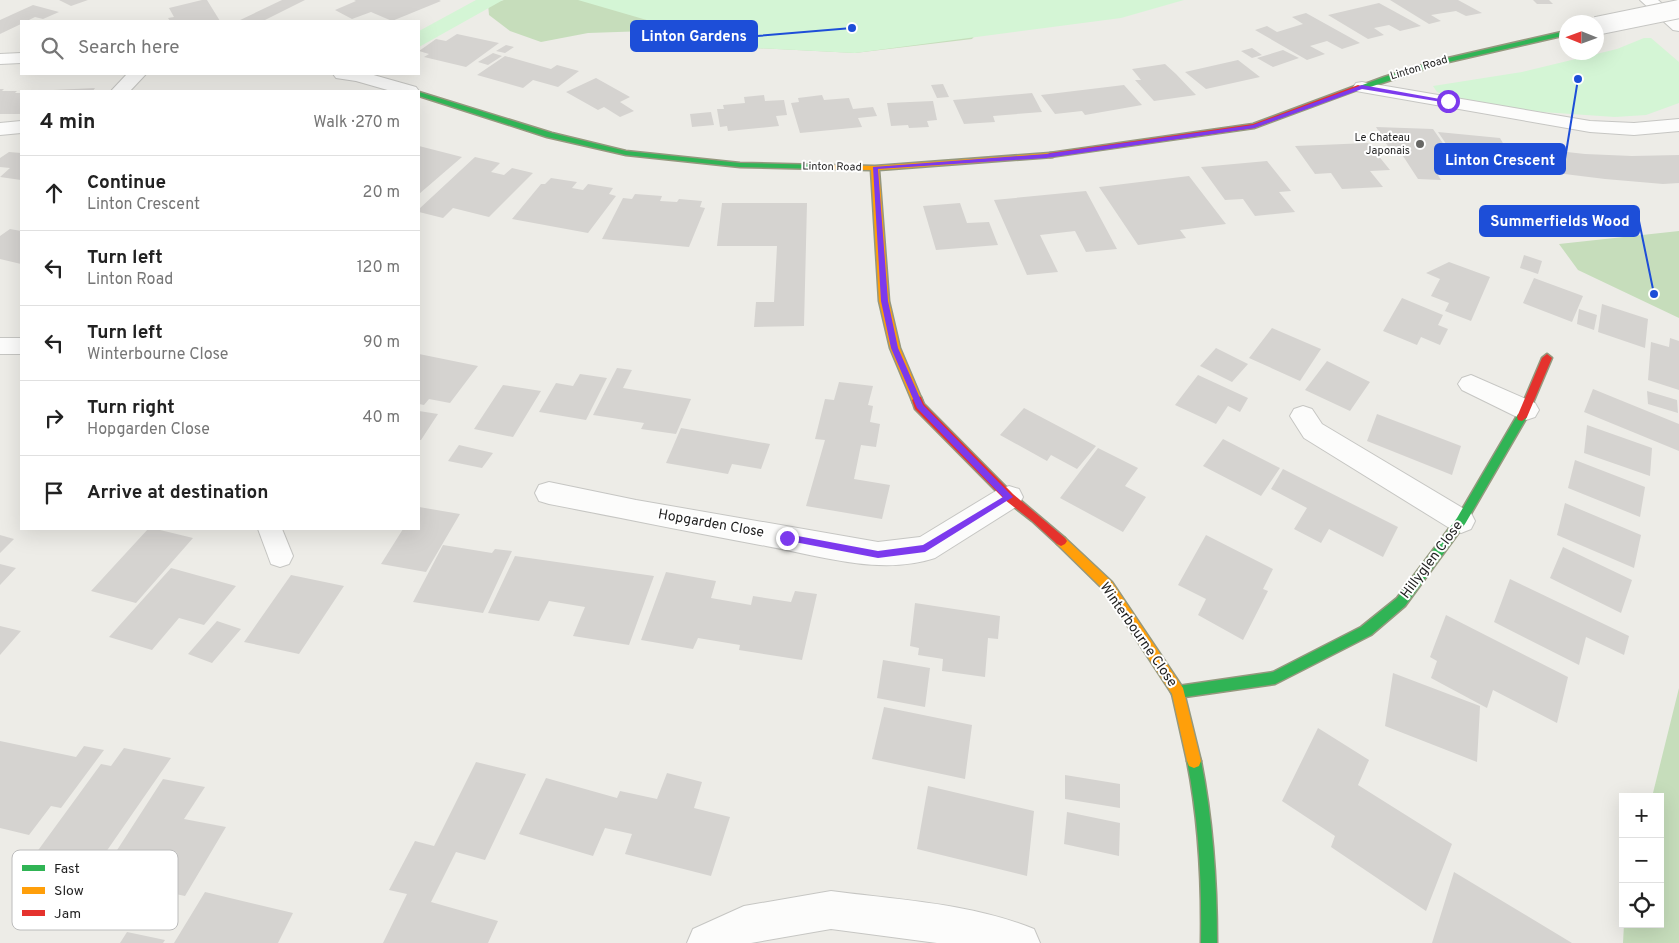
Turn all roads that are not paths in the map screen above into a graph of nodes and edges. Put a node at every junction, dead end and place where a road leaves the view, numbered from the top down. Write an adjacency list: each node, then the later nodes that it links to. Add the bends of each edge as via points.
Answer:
1 (1648, 0): 4 (street)
2 (1679, 9): 3 (street, bridge)
3 (1604, 24)
4 (1679, 26)
5 (1559, 34): 10 (street, Linton Road, via 1453,58)
6 (20, 58): 7 (street)
7 (0, 59)
8 (136, 75): 11 (street)
9 (350, 75): 12 (street)
10 (1362, 87): 14 (street, via 1571,124 1652,129); 17 (street, Linton Road, via 1254,126 1046,156)
11 (121, 90)
12 (407, 90)
13 (420, 94): 17 (street, Linton Road, via 550,135 626,153 740,165)
14 (1679, 126)
15 (20, 127): 16 (street)
16 (0, 129)
17 (875, 168): 25 (street, Winterbourne Close, via 884,301 895,348 919,406)
18 (0, 346): 19 (street)
19 (20, 346)
20 (1547, 358): 22 (street, Hillyglen Close)
21 (1471, 384): 22 (street)
22 (1526, 410): 26 (street, Hillyglen Close)
23 (1303, 416): 26 (street, via 1314,431)
24 (549, 493): 25 (street, Hopgarden Close, via 878,554 925,549)
25 (1009, 497): 29 (street, Winterbourne Close, via 1108,586)
26 (1461, 521): 29 (street, Hillyglen Close, via 1401,602 1366,631 1274,678)
27 (270, 530): 28 (lane)
28 (280, 556)
29 (1178, 692): 32 (street, Winterbourne Close, via 1201,793 1210,901)
30 (707, 943): 31 (street, via 744,925 831,910 962,927)
31 (1020, 943)
32 (1209, 943)

